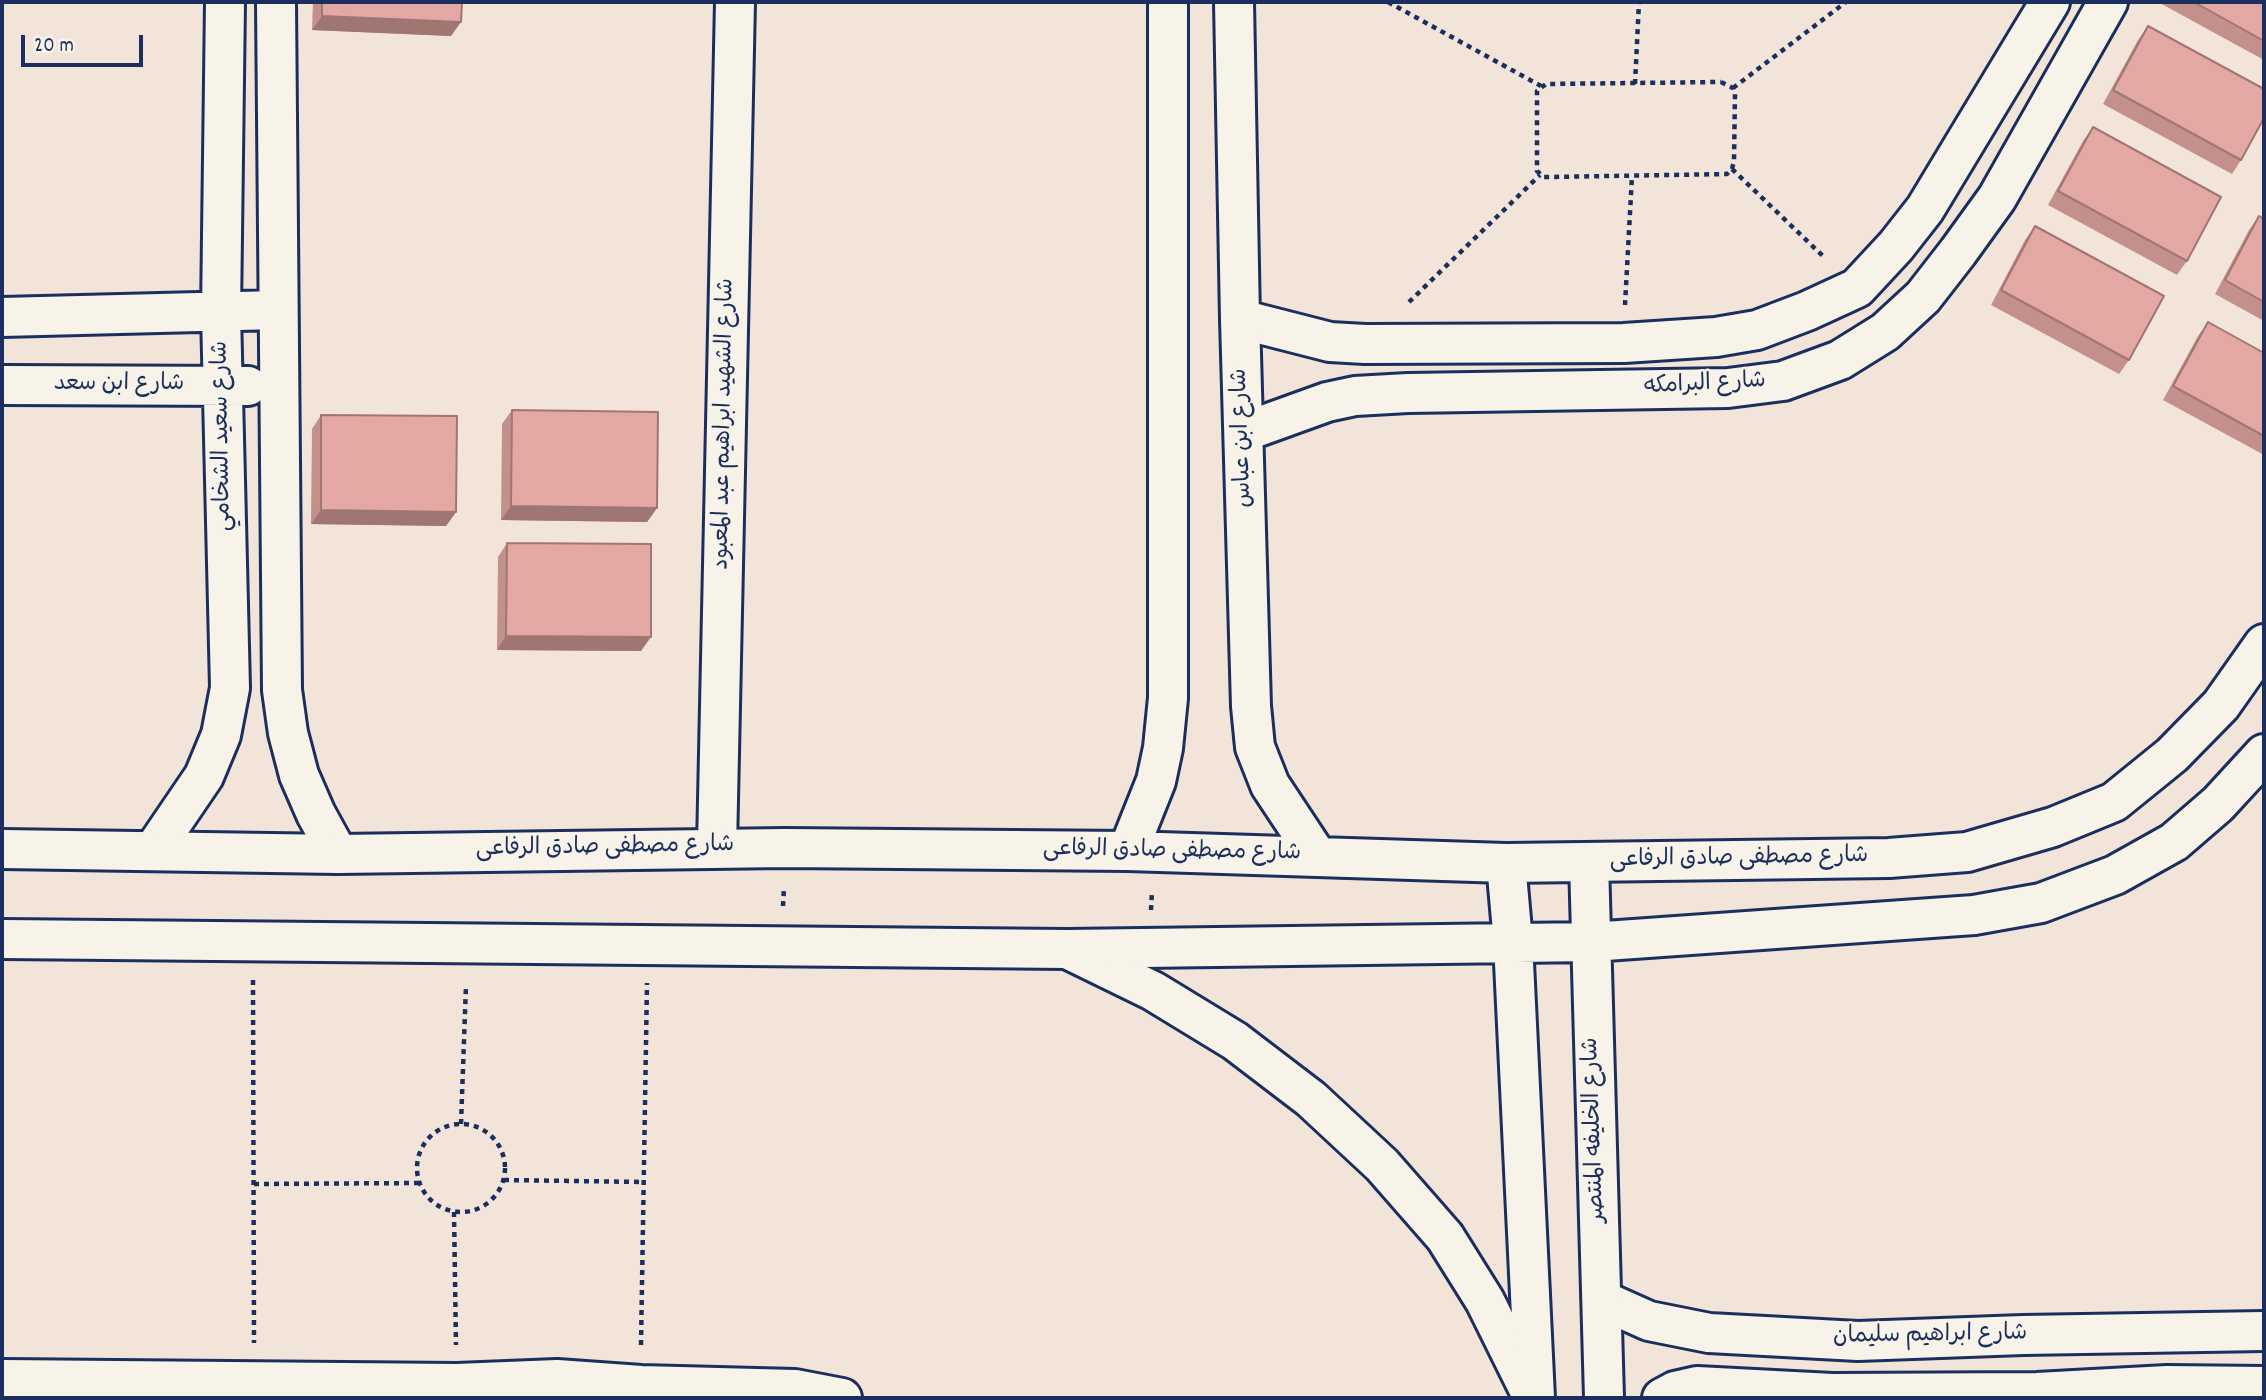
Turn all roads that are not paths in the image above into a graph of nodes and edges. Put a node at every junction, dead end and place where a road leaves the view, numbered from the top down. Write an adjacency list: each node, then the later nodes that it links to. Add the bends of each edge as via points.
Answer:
1 (225, 2): 9 (street, شارع سعيد الشخامي)
2 (276, 2): 8 (street)
3 (734, 2): 18 (street, شارع الشهيد ابراهيم عبد المعبود)
4 (1168, 2): 21 (street, via 1168,698 1163,748)
5 (1234, 2): 11 (street, شارع ابن عباس)
6 (2051, 2): 7 (street); 11 (street, شارع البرامكه, via 1925,209 1896,246 1857,288 1807,311 1757,330 1623,343 1365,344 1317,340)
7 (2101, 14): 15 (street, شارع البرامكه, via 1997,198 1958,252 1923,297 1895,323 1840,360 1783,381 1728,388 1356,396)
8 (278, 310): 9 (street); 13 (street)
9 (221, 313): 10 (street); 14 (street, شارع سعيد الشخامي)
10 (2, 317)
11 (1240, 319): 15 (street, شارع ابن عباس)
12 (2, 385): 14 (street, شارع ابن سعد)
13 (278, 385): 14 (street, شارع ابن سعد); 22 (street, via 282,690 299,775)
14 (224, 386): 20 (street, شارع سعيد الشخامي, via 230,688 221,736 204,776)
15 (1244, 432): 23 (street, شارع ابن عباس, via 1255,747 1270,785)
16 (2264, 644): 24 (street, شارع مصطفى صادق الرفاعى, via 2221,705 2172,755 2114,802 2053,827 1967,852 1889,858)
17 (2264, 754): 28 (street, via 2218,804 2174,842 2115,875 2041,904 1975,915)
18 (717, 847): 21 (street, شارع مصطفى صادق الرفاعى); 22 (street, شارع مصطفى صادق الرفاعى)
19 (2, 849): 20 (street, شارع مصطفى صادق الرفاعى)
20 (153, 851): 22 (street, شارع مصطفى صادق الرفاعى)
21 (1140, 851): 23 (street, شارع مصطفى صادق الرفاعى)
22 (338, 853)
23 (1317, 856): 25 (street, شارع مصطفى صادق الرفاعى)
24 (1589, 862): 25 (street, شارع مصطفى صادق الرفاعى); 28 (street, شارع الخليفه المنتصر)
25 (1506, 863): 27 (street)
26 (2, 939): 29 (street)
27 (1513, 942): 28 (street); 29 (street); 40 (street)
28 (1591, 942): 30 (street, شارع الخليفه المنتصر)
29 (1067, 949): 40 (street, via 1153,991 1235,1041 1311,1099 1382,1165 1445,1237 1485,1301)
30 (1602, 1300): 33 (street, شارع ابراهيم سليمان, via 1649,1321 1709,1333 1857,1341); 41 (street, شارع الخليفه المنتصر)
31 (2264, 1331): 32 (street, شارع ابراهيم سليمان)
32 (2182, 1334): 33 (street, شارع ابراهيم سليمان); 37 (street)
33 (2023, 1335): 38 (street)
34 (2, 1378): 36 (street, via 457,1383)
35 (2264, 1386): 37 (street)
36 (556, 1389): 39 (street, via 641,1385 795,1389)
37 (2165, 1392): 38 (street)
38 (2038, 1395): 42 (street, via 1697,1386)
39 (842, 1398)
40 (1534, 1398)
41 (1604, 1398)
42 (1662, 1398)

